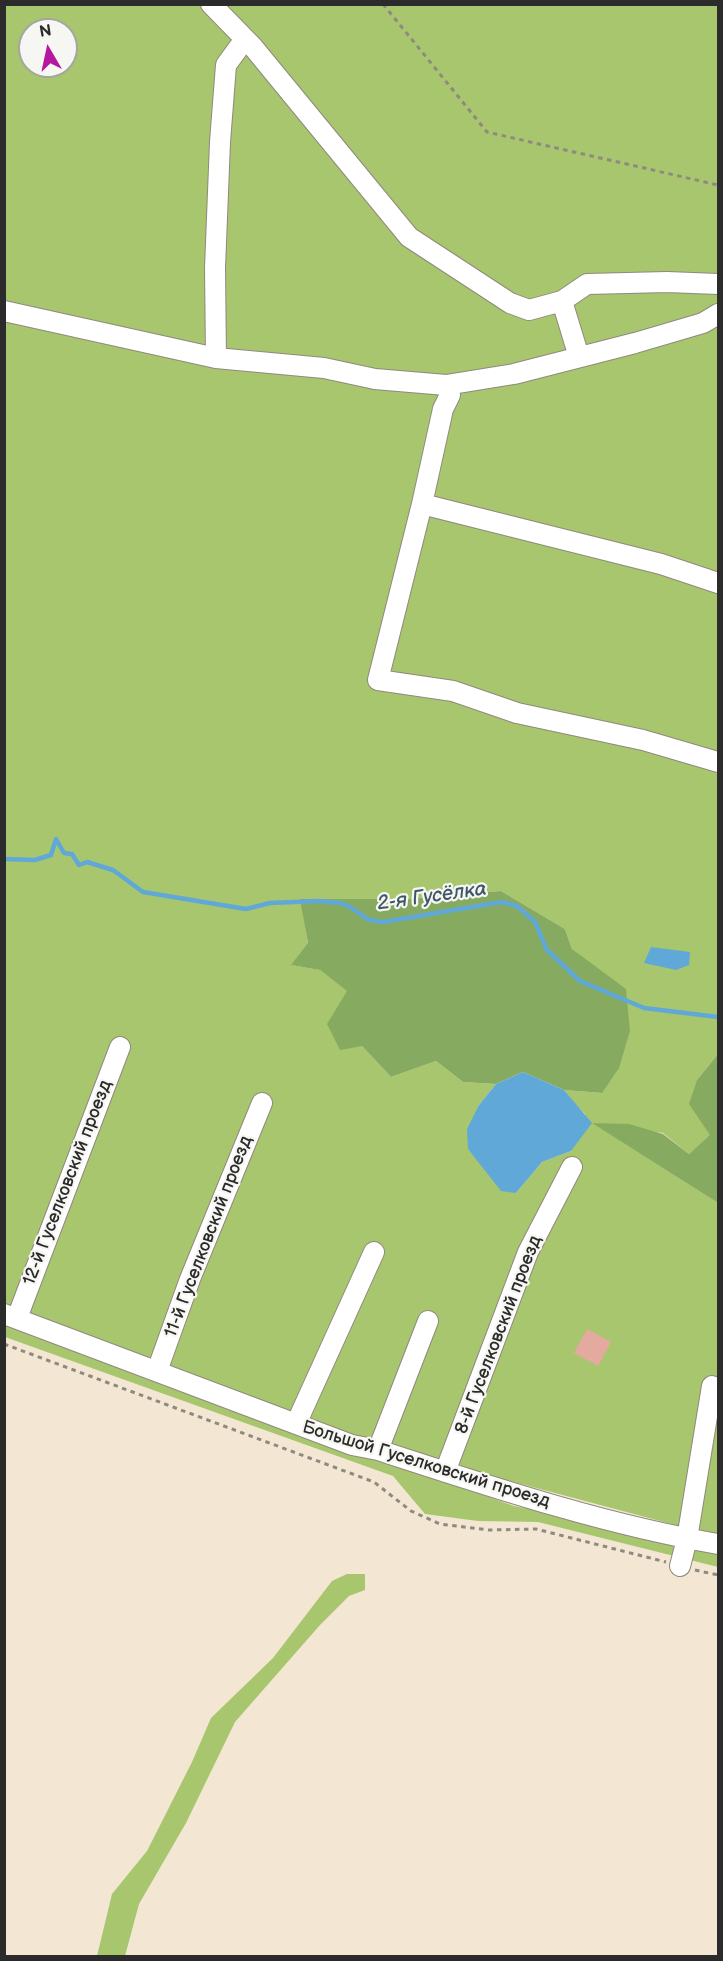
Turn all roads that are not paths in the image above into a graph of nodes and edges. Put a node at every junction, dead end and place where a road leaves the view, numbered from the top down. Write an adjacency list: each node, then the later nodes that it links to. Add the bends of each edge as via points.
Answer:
1 (211, 4): 2 (street)
2 (245, 39): 4 (street, via 409,237 510,303 529,310); 8 (street, via 226,65 215,268)
3 (718, 284): 4 (street, via 587,284)
4 (562, 301): 7 (street)
5 (4, 311): 8 (street)
6 (718, 314): 7 (street, via 704,323)
7 (579, 357): 8 (street, via 514,374 446,385)
8 (216, 358)
9 (450, 395): 10 (street, via 443,409)
10 (422, 504): 11 (street, via 661,564); 12 (street, via 378,680 453,691 517,713 643,740)
11 (718, 583)
12 (718, 762)
13 (120, 1047): 17 (street, 12-й Гуселковский проезд)
14 (262, 1102): 19 (street, 11-й Гуселковский проезд)
15 (572, 1167): 23 (street, 8-й Гуселковский проезд, via 528,1252)
16 (374, 1252): 21 (street)
17 (11, 1316): 19 (street, Большой Гуселковский проезд)
18 (428, 1321): 22 (street)
19 (157, 1371): 21 (street, Большой Гуселковский проезд)
20 (712, 1386): 24 (street)
21 (296, 1424): 22 (street, Большой Гуселковский проезд, via 352,1445)
22 (378, 1450): 23 (street, Большой Гуселковский проезд)
23 (445, 1472): 24 (street, Большой Гуселковский проезд, via 531,1499)
24 (687, 1539): 25 (street, Большой Гуселковский проезд); 26 (street)
25 (718, 1544)
26 (681, 1566)

